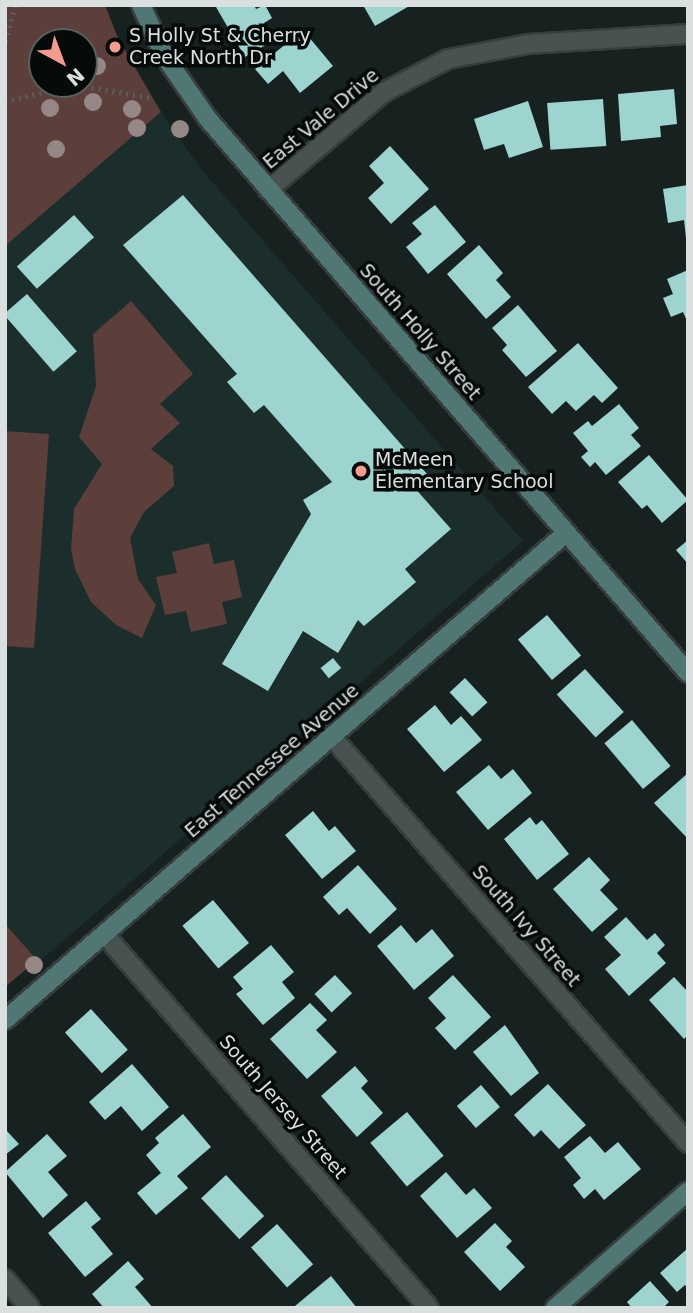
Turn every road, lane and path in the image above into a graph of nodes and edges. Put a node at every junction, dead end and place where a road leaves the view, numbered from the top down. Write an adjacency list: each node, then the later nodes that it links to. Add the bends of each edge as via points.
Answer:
1 (15, 5): 4 (path)
2 (141, 5): 7 (street, South Holly Street, via 181,82)
3 (688, 34): 7 (street, East Vale Drive, via 528,44 448,59 384,92)
4 (5, 41)
5 (152, 97): 6 (path, via 78,85)
6 (5, 101)
7 (268, 190): 8 (street, South Holly Street)
8 (566, 533): 9 (street, South Holly Street); 10 (street, East Tennessee Avenue)
9 (688, 673)
10 (332, 737): 11 (street, East Tennessee Avenue); 13 (street, South Ivy Street)
11 (104, 934): 12 (street, East Tennessee Avenue); 17 (street, South Jersey Street)
12 (5, 1020)
13 (688, 1143)
14 (688, 1191): 18 (street)
15 (5, 1279): 16 (street)
16 (30, 1308)
17 (429, 1308)
18 (555, 1308)

